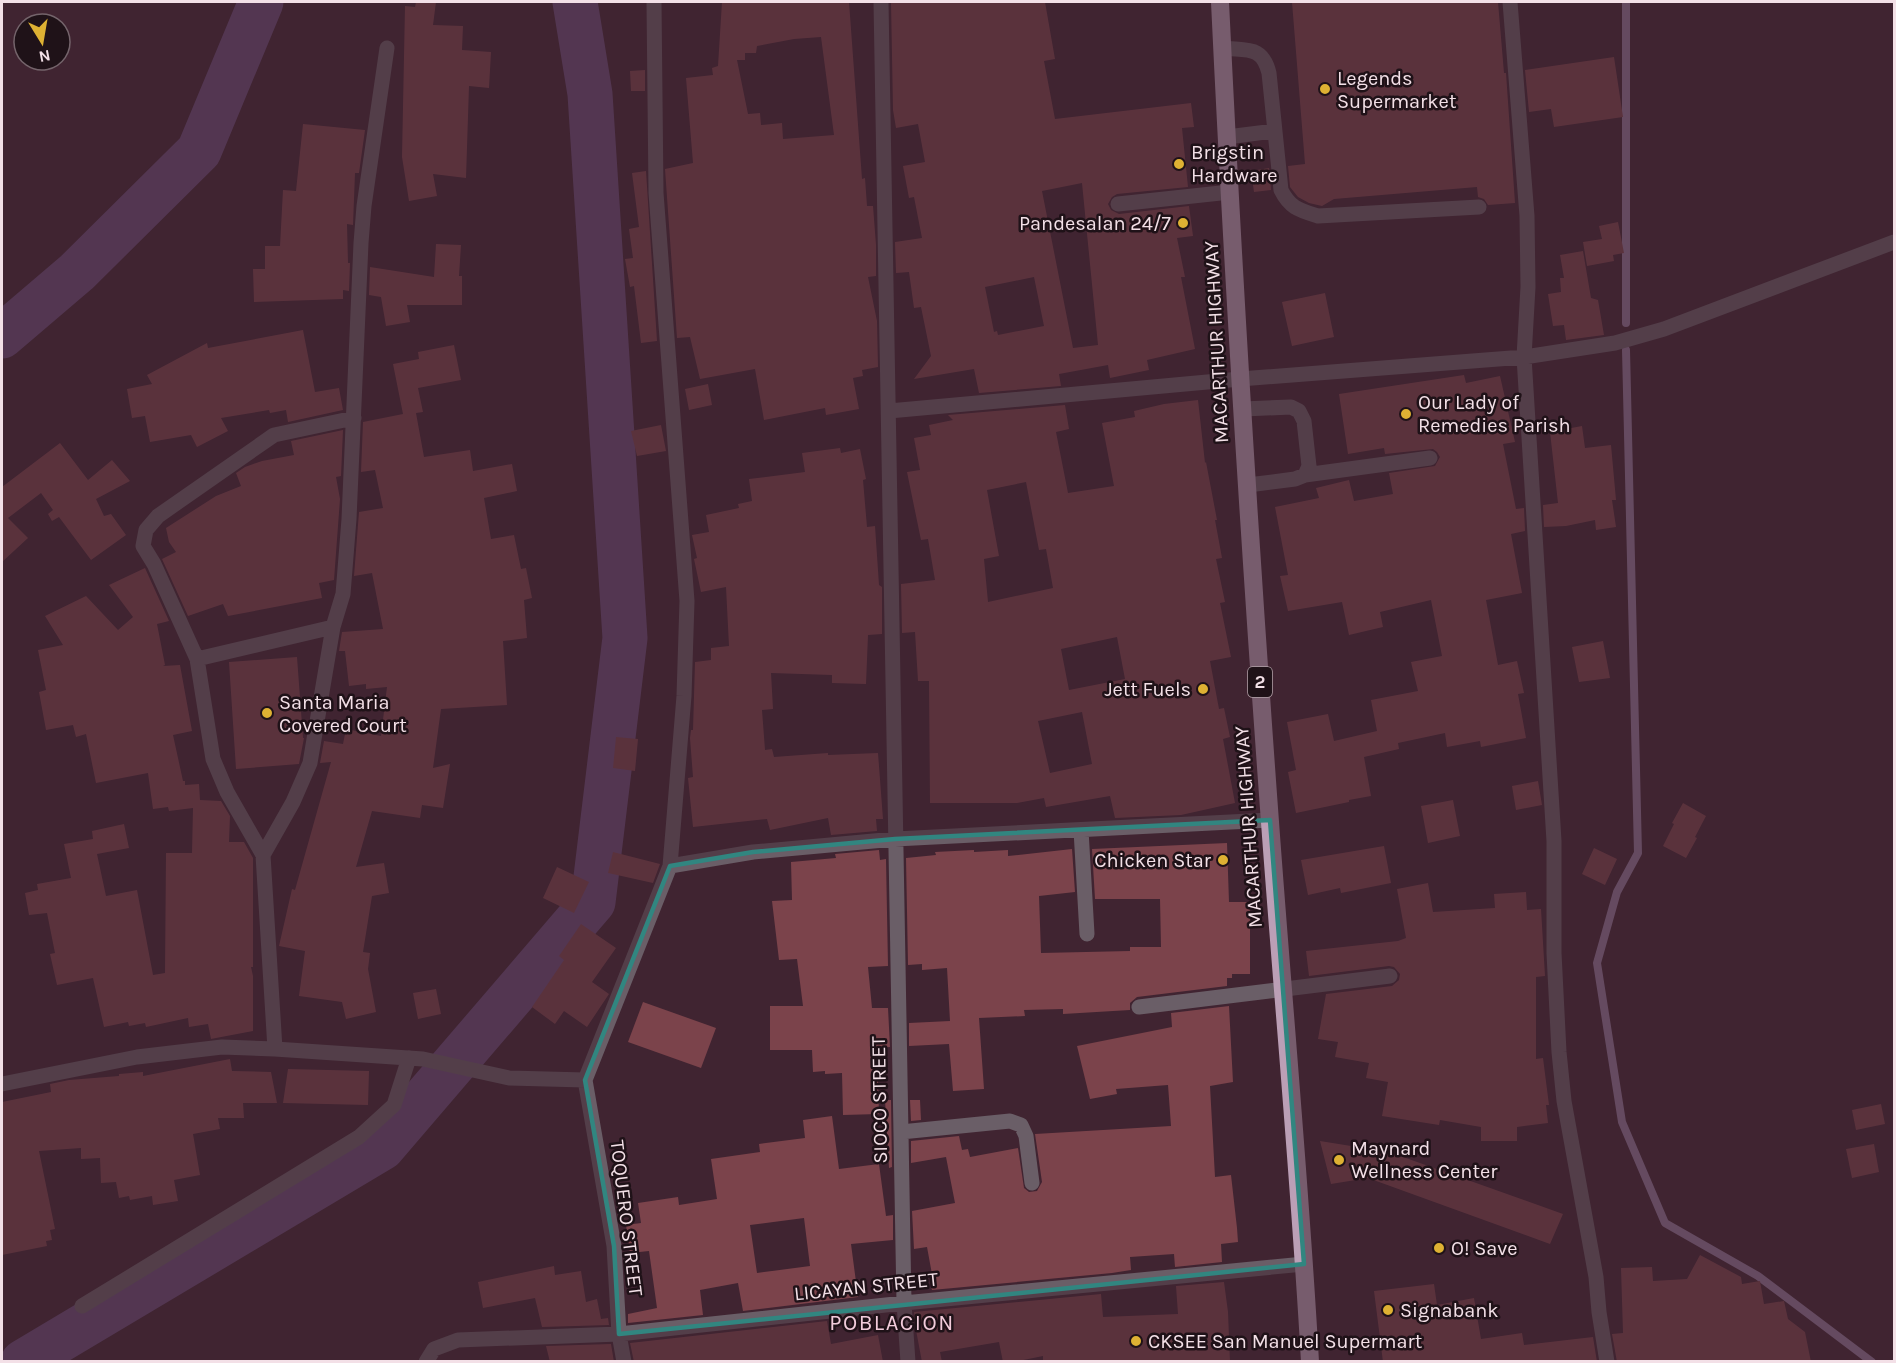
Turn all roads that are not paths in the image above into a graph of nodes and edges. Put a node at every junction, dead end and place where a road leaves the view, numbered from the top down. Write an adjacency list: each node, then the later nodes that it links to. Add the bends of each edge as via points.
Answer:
1 (654, 2): 27 (street, via 656,193 687,602 684,696)
2 (881, 2): 16 (street, SIOCO STREET)
3 (1220, 2): 6 (highway, MACARTHUR HIGHWAY / 2)
4 (1510, 2): 13 (street, via 1527,216)
5 (387, 48): 17 (street, via 364,206)
6 (1222, 48): 7 (street, via 1257,51 1266,60); 8 (highway, MACARTHUR HIGHWAY / 2)
7 (1274, 131): 8 (street); 11 (street, via 1281,190 1288,203 1300,210 1318,216)
8 (1227, 137): 9 (highway, MACARTHUR HIGHWAY / 2)
9 (1230, 192): 10 (street); 14 (highway, MACARTHUR HIGHWAY / 2)
10 (1118, 204)
11 (1479, 207)
12 (1894, 242): 13 (street, via 1664,329 1615,343)
13 (1524, 357): 14 (street); 46 (street, via 1554,841 1559,1042 1564,1101 1596,1276)
14 (1240, 379): 15 (highway, MACARTHUR HIGHWAY / 2); 16 (street)
15 (1243, 409): 19 (street, via 1292,407 1299,411 1304,421 1309,466); 20 (highway, MACARTHUR HIGHWAY / 2)
16 (889, 411): 25 (street, SIOCO STREET)
17 (354, 418): 21 (street, via 343,594); 22 (street, via 274,435 158,516 146,530 143,546)
18 (1430, 458): 19 (street)
19 (1305, 476): 20 (street)
20 (1248, 485): 23 (highway, MACARTHUR HIGHWAY / 2)
21 (333, 627): 22 (street); 26 (street, via 310,763)
22 (197, 659): 26 (street, via 213,759)
23 (1270, 820): 24 (street); 30 (highway, MACARTHUR HIGHWAY / 2)
24 (1081, 830): 25 (street); 28 (street)
25 (896, 838): 27 (street, via 753,852); 36 (street, SIOCO STREET)
26 (263, 855): 32 (street)
27 (670, 866): 34 (street)
28 (1087, 934)
29 (1390, 976): 30 (street)
30 (1283, 990): 31 (street); 38 (highway, MACARTHUR HIGHWAY / 2)
31 (1139, 1007)
32 (275, 1049): 33 (street); 35 (street, via 222,1047 137,1057)
33 (416, 1059): 34 (street, via 509,1078); 40 (street, via 394,1105 359,1137)
34 (585, 1080): 41 (street, TOQUERO STREET, via 614,1246)
35 (2, 1084)
36 (901, 1132): 37 (street, via 1010,1121 1021,1125); 39 (street, SIOCO STREET)
37 (1032, 1183)
38 (1304, 1264): 39 (street, LICAYAN STREET); 45 (highway, MACARTHUR HIGHWAY / 2)
39 (904, 1303): 41 (street, LICAYAN STREET); 44 (street, SIOCO STREET)
40 (82, 1306)
41 (619, 1334): 42 (street, LICAYAN STREET, via 458,1340); 43 (street, TOQUERO STREET)
42 (430, 1355)
43 (624, 1362)
44 (908, 1362)
45 (1310, 1362)
46 (1607, 1362)

